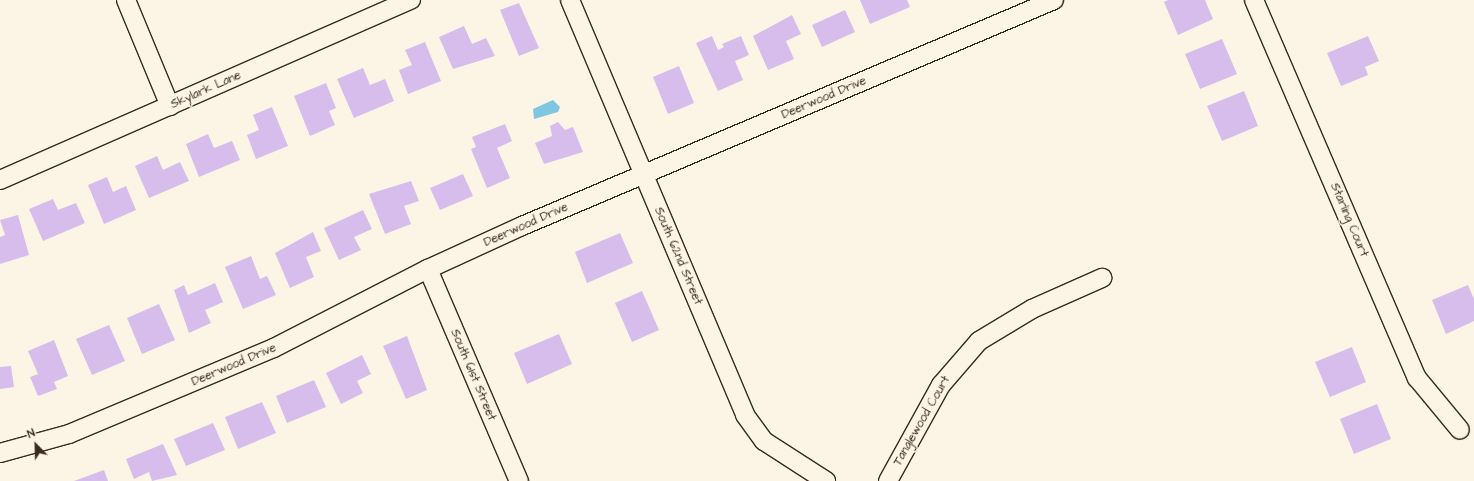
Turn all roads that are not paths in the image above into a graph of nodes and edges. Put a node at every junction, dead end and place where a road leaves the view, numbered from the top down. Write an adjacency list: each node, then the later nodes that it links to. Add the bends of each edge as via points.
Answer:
1 (126, 0): 6 (street)
2 (411, 0): 6 (street, Skylark Lane)
3 (570, 0): 7 (street, South 62nd Street)
4 (1054, 0): 7 (street, Deerwood Drive)
5 (1254, 0): 11 (street, Starling Court, via 1417,378)
6 (170, 106): 8 (street, Skylark Lane)
7 (644, 175): 9 (street, Deerwood Drive); 14 (street, South 62nd Street, via 745,415 764,441)
8 (0, 180)
9 (428, 269): 12 (street, Deerwood Drive, via 274,348 69,434); 13 (street, South 61st Street)
10 (1102, 278): 15 (street, Tanglewood Court, via 1032,309 979,341 941,385)
11 (1460, 430)
12 (0, 453)
13 (519, 481)
14 (826, 481)
15 (888, 481)

